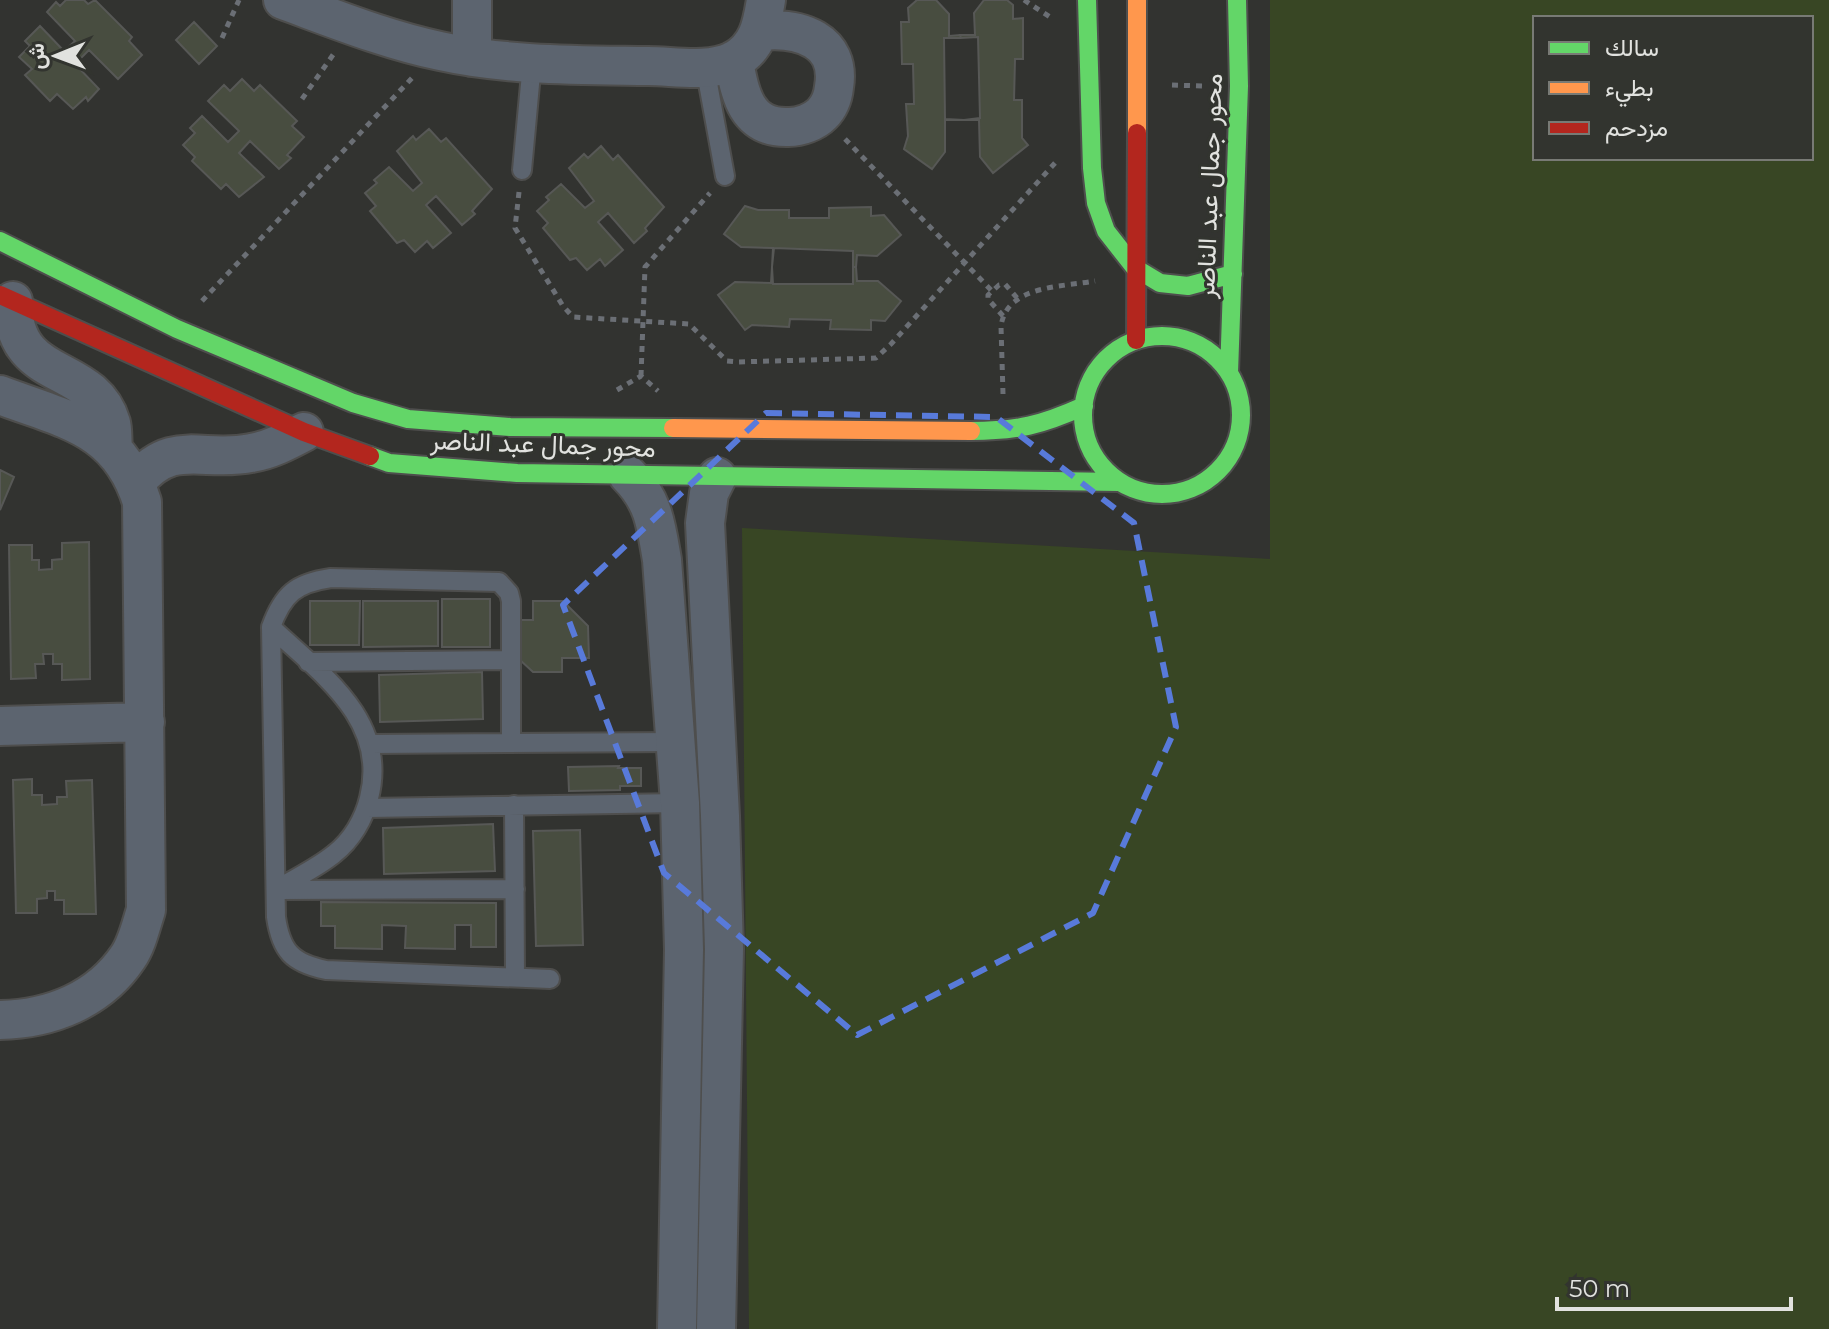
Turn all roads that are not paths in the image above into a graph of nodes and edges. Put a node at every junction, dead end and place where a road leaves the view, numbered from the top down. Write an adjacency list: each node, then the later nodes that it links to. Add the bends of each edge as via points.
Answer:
1 (283, 0): 7 (street)
2 (472, 0): 7 (street)
3 (1087, 0): 13 (street, via 1091,176 1099,216)
4 (1137, 0): 13 (street)
5 (1237, 0): 14 (street, محور جمال عبد الناصر)
6 (764, 15): 9 (street, via 750,47); 9 (street, via 781,29 822,44 834,62 832,99 821,115 792,128 758,121)
7 (455, 54): 8 (street)
8 (532, 63): 9 (street); 10 (lane)
9 (720, 64): 11 (lane)
10 (522, 170)
11 (725, 176)
12 (0, 241): 19 (street, محور جمال عبد الناصر, via 177,329 353,403 408,419 510,427 1003,431 1045,424)
13 (1137, 273): 14 (street, via 1184,287); 16 (street)
14 (1233, 274): 17 (street, محور جمال عبد الناصر)
15 (6, 298): 20 (street, محور جمال عبد الناصر); 21 (street, via 20,342 34,358 87,388 103,404 112,425)
16 (1136, 340): 17 (street, via 1189,340 1205,348); 19 (street, via 1107,358 1087,389)
17 (1229, 373): 25 (street, via 1241,407 1240,425 1217,472 1188,491 1170,494 1152,494)
18 (0, 395): 21 (street, via 84,427)
19 (1084, 406): 25 (street, via 1087,441 1105,471)
20 (304, 432): 22 (street, محور جمال عبد الناصر, via 389,463); 24 (street, via 250,454 169,456 150,465)
21 (113, 448): 24 (street)
22 (628, 475): 23 (street, محور جمال عبد الناصر); 31 (street, via 645,492 656,521)
23 (717, 477): 25 (street, محور جمال عبد الناصر); 43 (street, via 705,523 724,949)
24 (136, 482): 29 (street, via 142,502)
25 (1119, 482)
26 (271, 627): 27 (lane, via 291,591 310,581 491,580 505,587 511,601); 28 (lane); 38 (lane)
27 (511, 660): 28 (lane); 32 (lane)
28 (308, 662): 33 (lane, via 349,701)
29 (145, 722): 30 (street); 41 (street, via 146,910 129,956 97,991 54,1014)
30 (0, 726)
31 (676, 742): 32 (lane); 34 (street)
32 (511, 743): 33 (lane)
33 (370, 744): 36 (lane, via 372,787)
34 (680, 803): 35 (lane); 42 (street, via 684,950)
35 (514, 805): 36 (lane); 37 (lane)
36 (367, 808): 38 (lane, via 334,854)
37 (515, 889): 38 (lane); 39 (lane)
38 (276, 890): 39 (lane, via 279,937 290,955 306,966)
39 (515, 977): 40 (lane)
40 (550, 979)
41 (0, 1020)
42 (677, 1329)
43 (716, 1329)

